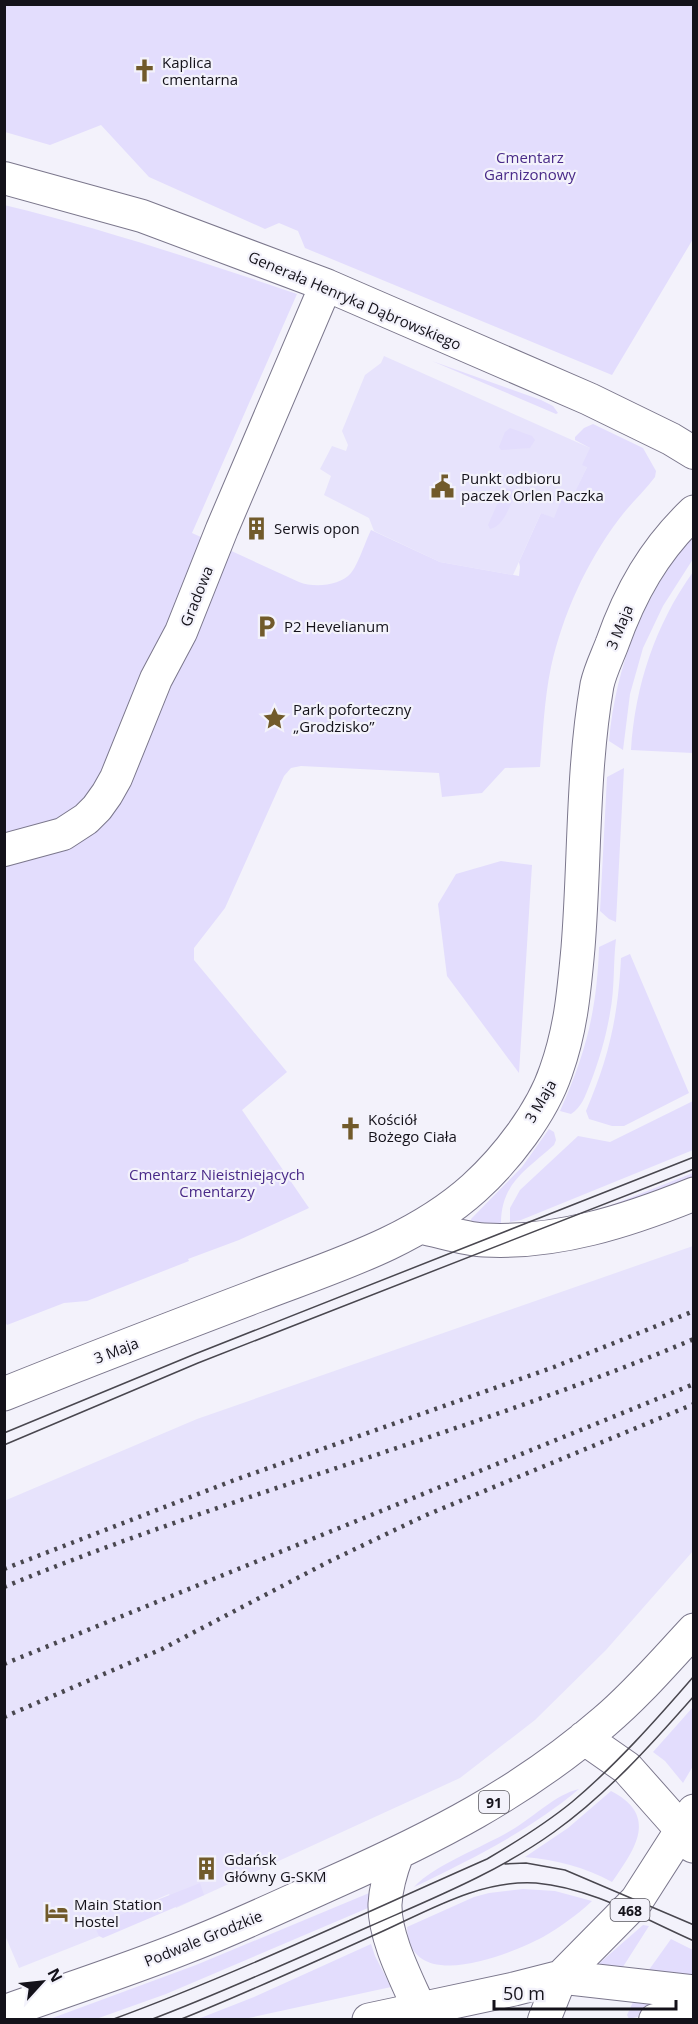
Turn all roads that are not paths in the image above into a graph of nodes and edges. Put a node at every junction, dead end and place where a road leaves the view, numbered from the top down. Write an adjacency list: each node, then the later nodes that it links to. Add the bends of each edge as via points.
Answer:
1 (4, 178): 2 (street, Generała Henryka Dąbrowskiego, via 142,216)
2 (326, 285): 3 (street, Generała Henryka Dąbrowskiego, via 589,399); 5 (street, Gradowa, via 177,640 107,794 86,819 63,834)
3 (693, 453)
4 (693, 512): 7 (main road, 3 Maja, via 673,531 644,572 623,613 598,682 589,756 572,1014 556,1074 510,1150 473,1188)
5 (4, 850)
6 (693, 1194): 7 (main road, via 615,1223 537,1239 481,1240)
7 (420, 1227): 8 (main road, 3 Maja, via 356,1258)
8 (4, 1394)
9 (693, 1630): 10 (main road, Podwale Grodzkie, via 607,1720)
10 (584, 1738): 11 (main road, via 627,1768); 12 (main road, Podwale Grodzkie / 91, via 505,1795)
11 (690, 1829): 13 (main road, 468, via 629,1911)
12 (397, 1854): 16 (main road, Podwale Grodzkie / 91, via 188,1946); 17 (main road, via 388,1880 386,1919 403,1972)
13 (561, 1977): 14 (main road); 17 (main road); 19 (street)
14 (693, 1992)
15 (693, 2005): 20 (street, via 685,2014)
16 (4, 2012)
17 (423, 2015): 18 (main road)
18 (369, 2019)
19 (544, 2019)
20 (655, 2019)

